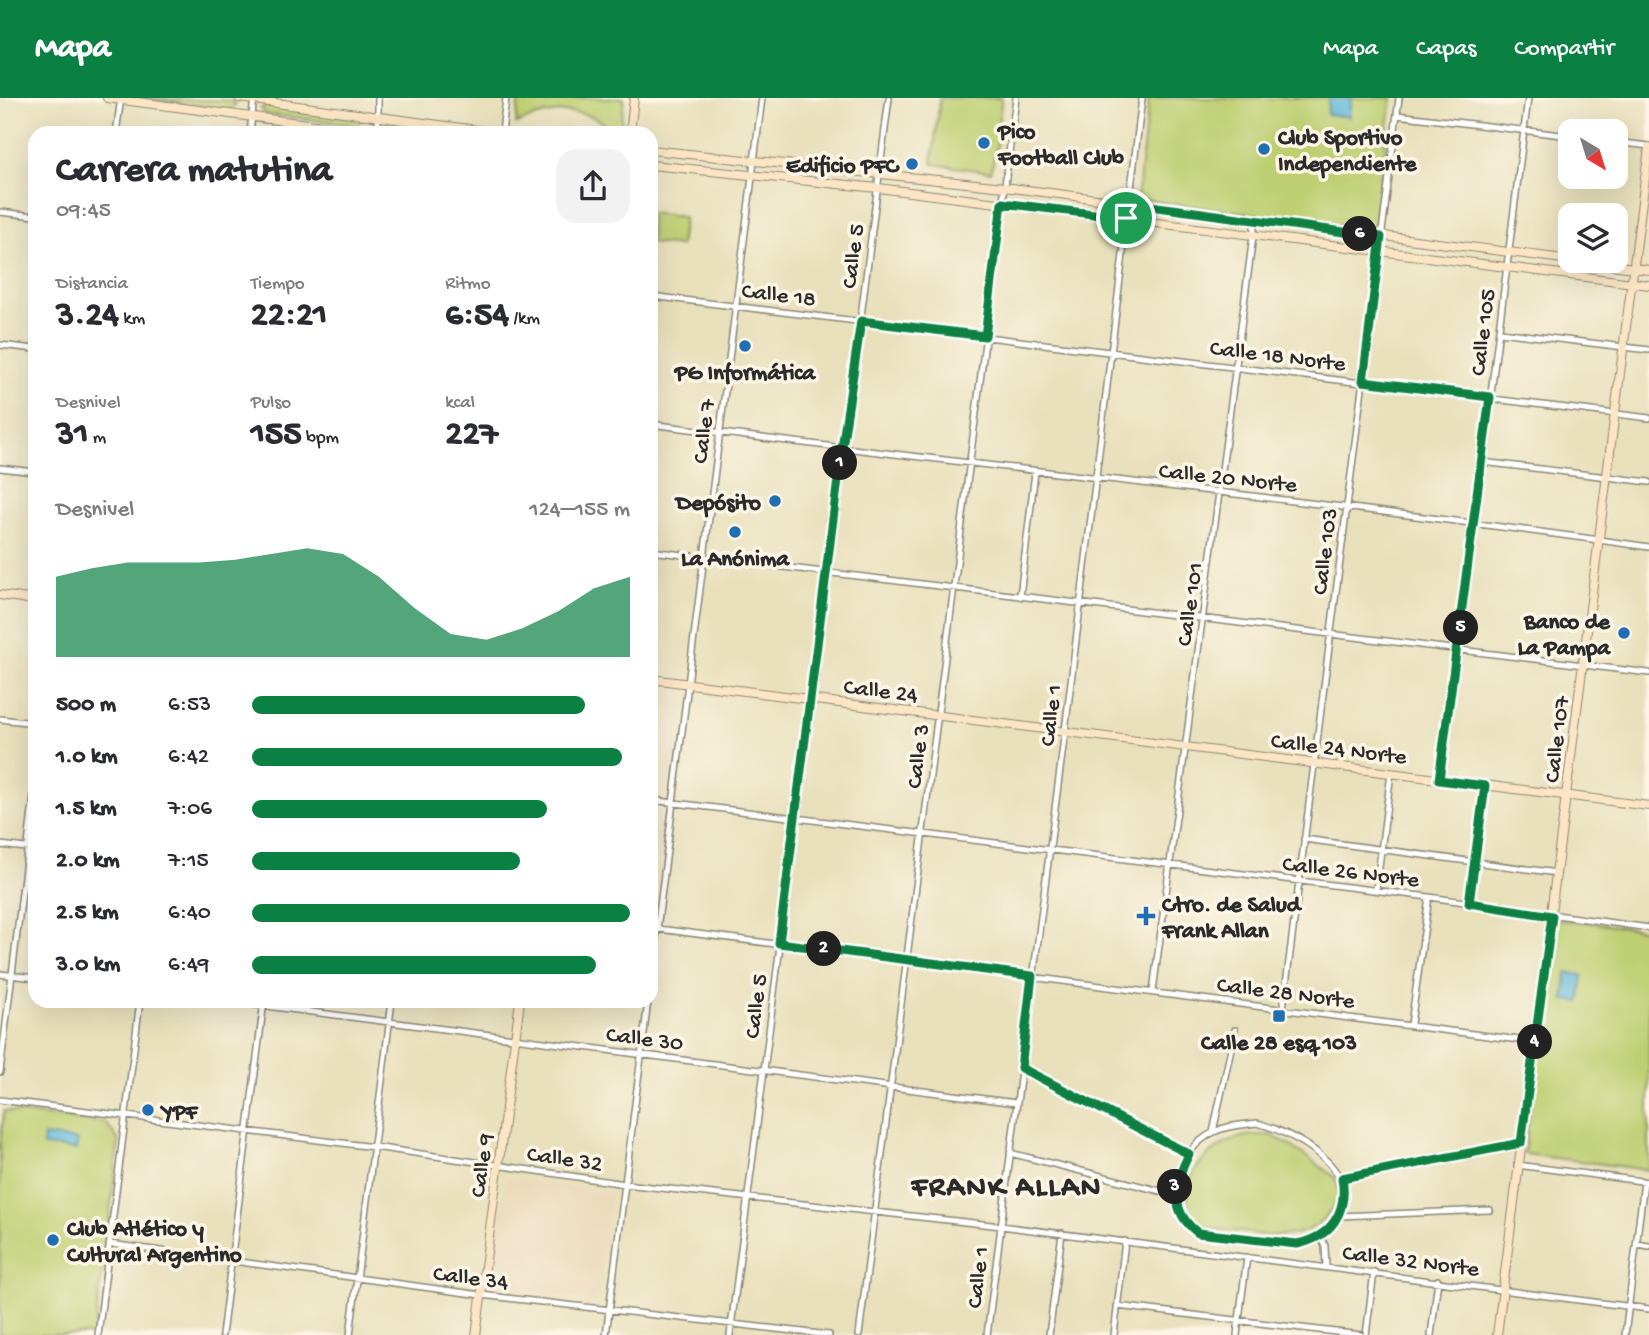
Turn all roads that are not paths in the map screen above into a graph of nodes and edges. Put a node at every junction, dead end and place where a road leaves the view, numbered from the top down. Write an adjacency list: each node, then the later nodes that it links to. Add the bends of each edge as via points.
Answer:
1 (107, 98): 12 (main road)
2 (239, 98): 13 (main road)
3 (378, 98): 16 (street)
4 (506, 98): 22 (street)
5 (634, 98): 23 (main road)
6 (762, 98): 29 (street, Calle 7)
7 (889, 98): 32 (street, Calle 5)
8 (1016, 98): 33 (street, Calle 3)
9 (1142, 98): 36 (street, Calle 1)
10 (1399, 98): 14 (street, Calle 103)
11 (1528, 98): 24 (street, Calle 105)
12 (121, 99): 15 (main road); 17 (street)
13 (254, 99): 15 (street); 16 (main road)
14 (1397, 115): 24 (street); 42 (street, Calle 103)
15 (252, 116): 18 (street); 19 (main road)
16 (376, 116): 20 (street); 21 (main road)
17 (118, 126)
18 (251, 126)
19 (326, 126)
20 (377, 126)
21 (449, 126)
22 (501, 126)
23 (632, 126)
24 (1524, 130): 25 (street); 44 (street, Calle 105)
25 (1558, 134)
26 (1628, 144): 27 (street)
27 (1649, 146): 45 (main road, Calle 107)
28 (658, 151): 29 (main road)
29 (754, 160): 31 (street, Calle 7); 32 (main road)
30 (658, 166): 31 (main road)
31 (752, 175): 34 (main road); 51 (street, Calle 7)
32 (879, 175): 33 (main road); 34 (street, Calle 5)
33 (1004, 187): 35 (street, Calle 3); 36 (main road)
34 (878, 188): 35 (main road); 52 (street, Calle 5)
35 (1002, 203): 39 (main road); 54 (street, Calle 3)
36 (1128, 203): 39 (street, Calle 1); 40 (main road)
37 (0, 212): 38 (street)
38 (28, 215)
39 (1126, 218): 41 (main road); 59 (street, Calle 1)
40 (1255, 221): 41 (street, Calle 101); 42 (main road)
41 (1252, 235): 43 (main road); 60 (street, Calle 101)
42 (1381, 237): 43 (street, Calle 103); 44 (main road)
43 (1379, 251): 46 (main road); 61 (street, Calle 103)
44 (1509, 254): 45 (main road); 46 (street, Calle 105)
45 (1634, 268): 47 (main road); 48 (main road, Calle 107)
46 (1506, 269): 48 (main road); 53 (street, Calle 105)
47 (1649, 270)
48 (1632, 283): 49 (main road); 56 (main road, Calle 107)
49 (1649, 285)
50 (658, 297): 51 (street, Calle 18)
51 (736, 306): 52 (street, Calle 18); 66 (street, Calle 7)
52 (861, 321): 54 (street, Calle 18); 67 (street, Calle 5)
53 (1500, 331): 56 (street); 62 (street, Calle 105)
54 (985, 336): 59 (street, Calle 18); 69 (street, Calle 3)
55 (0, 345): 57 (street)
56 (1624, 347): 58 (street); 63 (main road, Calle 107)
57 (28, 348)
58 (1649, 350)
59 (1111, 351): 60 (street, Calle 18 Norte); 74 (street, Calle 1)
60 (1236, 366): 61 (street, Calle 18 Norte); 76 (street, Calle 101)
61 (1363, 381): 62 (street, Calle 18 Norte); 77 (street, Calle 103)
62 (1490, 397): 63 (street, Calle 18 Norte); 68 (street, Calle 105)
63 (1616, 413): 64 (street, Calle 18 Norte); 73 (main road, Calle 107)
64 (1649, 418)
65 (658, 425): 66 (street, Calle 20 Norte)
66 (720, 433): 67 (street, Calle 20 Norte); 82 (street, Calle 7)
67 (842, 448): 69 (street, Calle 20 Norte); 83 (street, Calle 5)
68 (1482, 462): 73 (street); 78 (street, Calle 105)
69 (968, 464): 72 (street, Calle 20 Norte); 84 (street, Calle 3)
70 (0, 468): 71 (street)
71 (28, 471)
72 (1035, 472): 74 (street, Calle 20 Norte); 86 (street)
73 (1607, 477): 75 (street); 79 (main road, Calle 107)
74 (1095, 480): 76 (street, Calle 20 Norte); 88 (street, Calle 1)
75 (1649, 482)
76 (1221, 491): 77 (street, Calle 20 Norte); 89 (street, Calle 101)
77 (1346, 508): 78 (street, Calle 20 Norte); 90 (street, Calle 103)
78 (1473, 524): 79 (street, Calle 20 Norte); 91 (street, Calle 105)
79 (1599, 540): 80 (street, Calle 20 Norte); 92 (main road, Calle 107)
80 (1649, 547)
81 (658, 552): 82 (street)
82 (704, 557): 83 (street); 95 (street, Calle 7)
83 (828, 572): 84 (street); 96 (street, Calle 5)
84 (954, 588): 86 (street); 97 (street, Calle 3)
85 (0, 596): 87 (main road)
86 (1020, 596): 88 (street)
87 (28, 599)
88 (1080, 604): 89 (street); 100 (street, Calle 1)
89 (1203, 616): 90 (street); 101 (street, Calle 101)
90 (1331, 631): 91 (street); 102 (street, Calle 103)
91 (1459, 649): 92 (street); 104 (street, Calle 105)
92 (1583, 665): 93 (street); 106 (main road, Calle 107)
93 (1649, 673)
94 (658, 681): 95 (main road, Calle 24)
95 (688, 684): 96 (main road, Calle 24); 108 (street, Calle 7)
96 (810, 699): 97 (main road, Calle 24); 110 (street, Calle 5)
97 (939, 715): 100 (main road, Calle 24); 111 (street, Calle 3)
98 (0, 719): 99 (street)
99 (28, 722)
100 (1065, 731): 101 (main road, Calle 24 Norte); 115 (street, Calle 1)
101 (1188, 747): 102 (main road, Calle 24 Norte); 118 (street, Calle 101)
102 (1313, 763): 103 (main road, Calle 24 Norte); 112 (street, Calle 103)
103 (1391, 773): 104 (main road, Calle 24 Norte); 116 (street)
104 (1439, 780): 105 (main road, Calle 24 Norte)
105 (1485, 786): 106 (main road, Calle 24 Norte); 117 (street)
106 (1567, 796): 109 (main road, Calle 24 Norte); 119 (main road, Calle 107)
107 (658, 801): 108 (street, Calle 26 Norte)
108 (673, 803): 110 (street, Calle 26 Norte); 124 (street, Calle 7)
109 (1649, 806)
110 (795, 818): 111 (street, Calle 26 Norte); 129 (street, Calle 5)
111 (924, 835): 115 (street, Calle 26 Norte); 130 (street, Calle 3)
112 (1304, 839): 116 (street); 121 (street, Calle 103)
113 (0, 845): 114 (street)
114 (28, 848)
115 (1048, 849): 118 (street, Calle 26 Norte); 133 (street, Calle 1)
116 (1381, 849): 117 (street); 122 (street)
117 (1474, 862): 119 (street); 125 (street)
118 (1170, 865): 121 (street, Calle 26 Norte); 135 (street, Calle 101)
119 (1558, 873): 126 (main road, Calle 107)
120 (28, 874): 132 (street)
121 (1299, 881): 122 (street, Calle 26 Norte); 142 (street, Calle 103)
122 (1376, 890): 123 (street, Calle 26 Norte)
123 (1429, 897): 125 (street, Calle 26 Norte); 144 (street)
124 (658, 902)
125 (1469, 903): 126 (street, Calle 26 Norte)
126 (1552, 916): 128 (street, Calle 26 Norte); 147 (main road, Calle 107)
127 (658, 928): 129 (street, Calle 28 Norte)
128 (1649, 928)
129 (779, 943): 130 (street, Calle 28 Norte); 150 (street, Calle 5)
130 (906, 961): 133 (street, Calle 28 Norte); 152 (street, Calle 3)
131 (0, 974): 132 (street)
132 (12, 976): 134 (street); 151 (street)
133 (1032, 976): 135 (street, Calle 28 Norte); 149 (street, Calle 1)
134 (28, 977)
135 (1153, 991): 142 (street, Calle 28 Norte)
136 (139, 1008): 155 (street)
137 (263, 1008): 156 (street)
138 (297, 1008): 143 (street, Calle 30)
139 (391, 1008): 143 (street)
140 (519, 1008): 146 (main road, Calle 9)
141 (647, 1008): 148 (street)
142 (1283, 1008): 144 (street, Calle 28 Norte)
143 (390, 1022): 146 (street, Calle 30); 159 (street)
144 (1411, 1024): 147 (street, Calle 28 Norte)
145 (1235, 1030): 157 (street)
146 (516, 1038): 148 (street, Calle 30); 163 (main road, Calle 9)
147 (1535, 1042): 158 (main road, Calle 107)
148 (641, 1054): 150 (street, Calle 30); 166 (street)
149 (1021, 1068): 154 (street, Calle 1); 161 (street)
150 (763, 1070): 152 (street, Calle 30); 168 (street, Calle 5)
151 (0, 1072)
152 (890, 1088): 154 (street, Calle 30); 170 (street, Calle 3)
153 (0, 1100): 155 (street, Calle 32)
154 (1016, 1103): 160 (street, Calle 1)
155 (125, 1117): 156 (street, Calle 32); 176 (street)
156 (247, 1132): 159 (street, Calle 32); 180 (street)
157 (1213, 1132): 161 (street); 164 (street, via 1257,1124 1282,1130 1334,1167)
158 (1521, 1143): 162 (main road, Calle 107); 164 (street)
159 (374, 1147): 163 (street, Calle 32); 183 (street)
160 (1010, 1153): 167 (street); 172 (street, Calle 1)
161 (1189, 1154): 167 (street, via 1175,1186)
162 (1517, 1165): 165 (street); 185 (main road, Calle 107)
163 (500, 1166): 166 (street, Calle 32); 186 (main road, Calle 9)
164 (1342, 1178): 171 (street, via 1345,1195)
165 (1647, 1182): 177 (street)
166 (625, 1184): 168 (street, Calle 32); 190 (street)
167 (1176, 1195): 174 (street, via 1184,1218 1198,1233 1297,1244)
168 (747, 1198): 170 (street, Calle 32); 192 (street, Calle 5)
169 (1490, 1210): 171 (street)
170 (874, 1212): 172 (street, Calle 32); 200 (street, Calle 3)
171 (1339, 1216): 174 (street)
172 (1001, 1226): 173 (street, Calle 32 Norte); 201 (street, Calle 1)
173 (1062, 1233): 175 (street, Calle 32 Norte); 202 (street)
174 (1320, 1235): 181 (street)
175 (1125, 1241): 179 (street, Calle 32 Norte); 187 (street)
176 (110, 1244): 180 (street, Calle 34); 193 (street)
177 (1637, 1244): 178 (street); 188 (street)
178 (1649, 1245)
179 (1247, 1256): 181 (street, Calle 32 Norte); 191 (street)
180 (232, 1261): 183 (street, Calle 34); 194 (street)
181 (1326, 1266): 182 (street, Calle 32 Norte)
182 (1374, 1272): 184 (street, Calle 32 Norte); 205 (street)
183 (357, 1278): 186 (street, Calle 34); 195 (street)
184 (1438, 1280): 185 (street, Calle 32 Norte); 206 (street)
185 (1502, 1288): 188 (street, Calle 32 Norte); 207 (main road, Calle 107)
186 (481, 1295): 190 (street, Calle 34); 196 (main road, Calle 9)
187 (1117, 1306): 191 (street); 203 (street)
188 (1629, 1307): 189 (street, Calle 32 Norte); 208 (street)
189 (1649, 1309)
190 (609, 1310): 192 (street, Calle 34); 197 (street)
191 (1239, 1320): 204 (street); 205 (street)
192 (731, 1322): 198 (street, Calle 5); 199 (street, Calle 34)
193 (98, 1335)
194 (222, 1335)
195 (350, 1335)
196 (476, 1335)
197 (606, 1335)
198 (730, 1335)
199 (829, 1335)
200 (859, 1335)
201 (986, 1335)
202 (1049, 1335)
203 (1114, 1335)
204 (1237, 1335)
205 (1364, 1335)
206 (1431, 1335)
207 (1497, 1335)
208 (1625, 1335)

